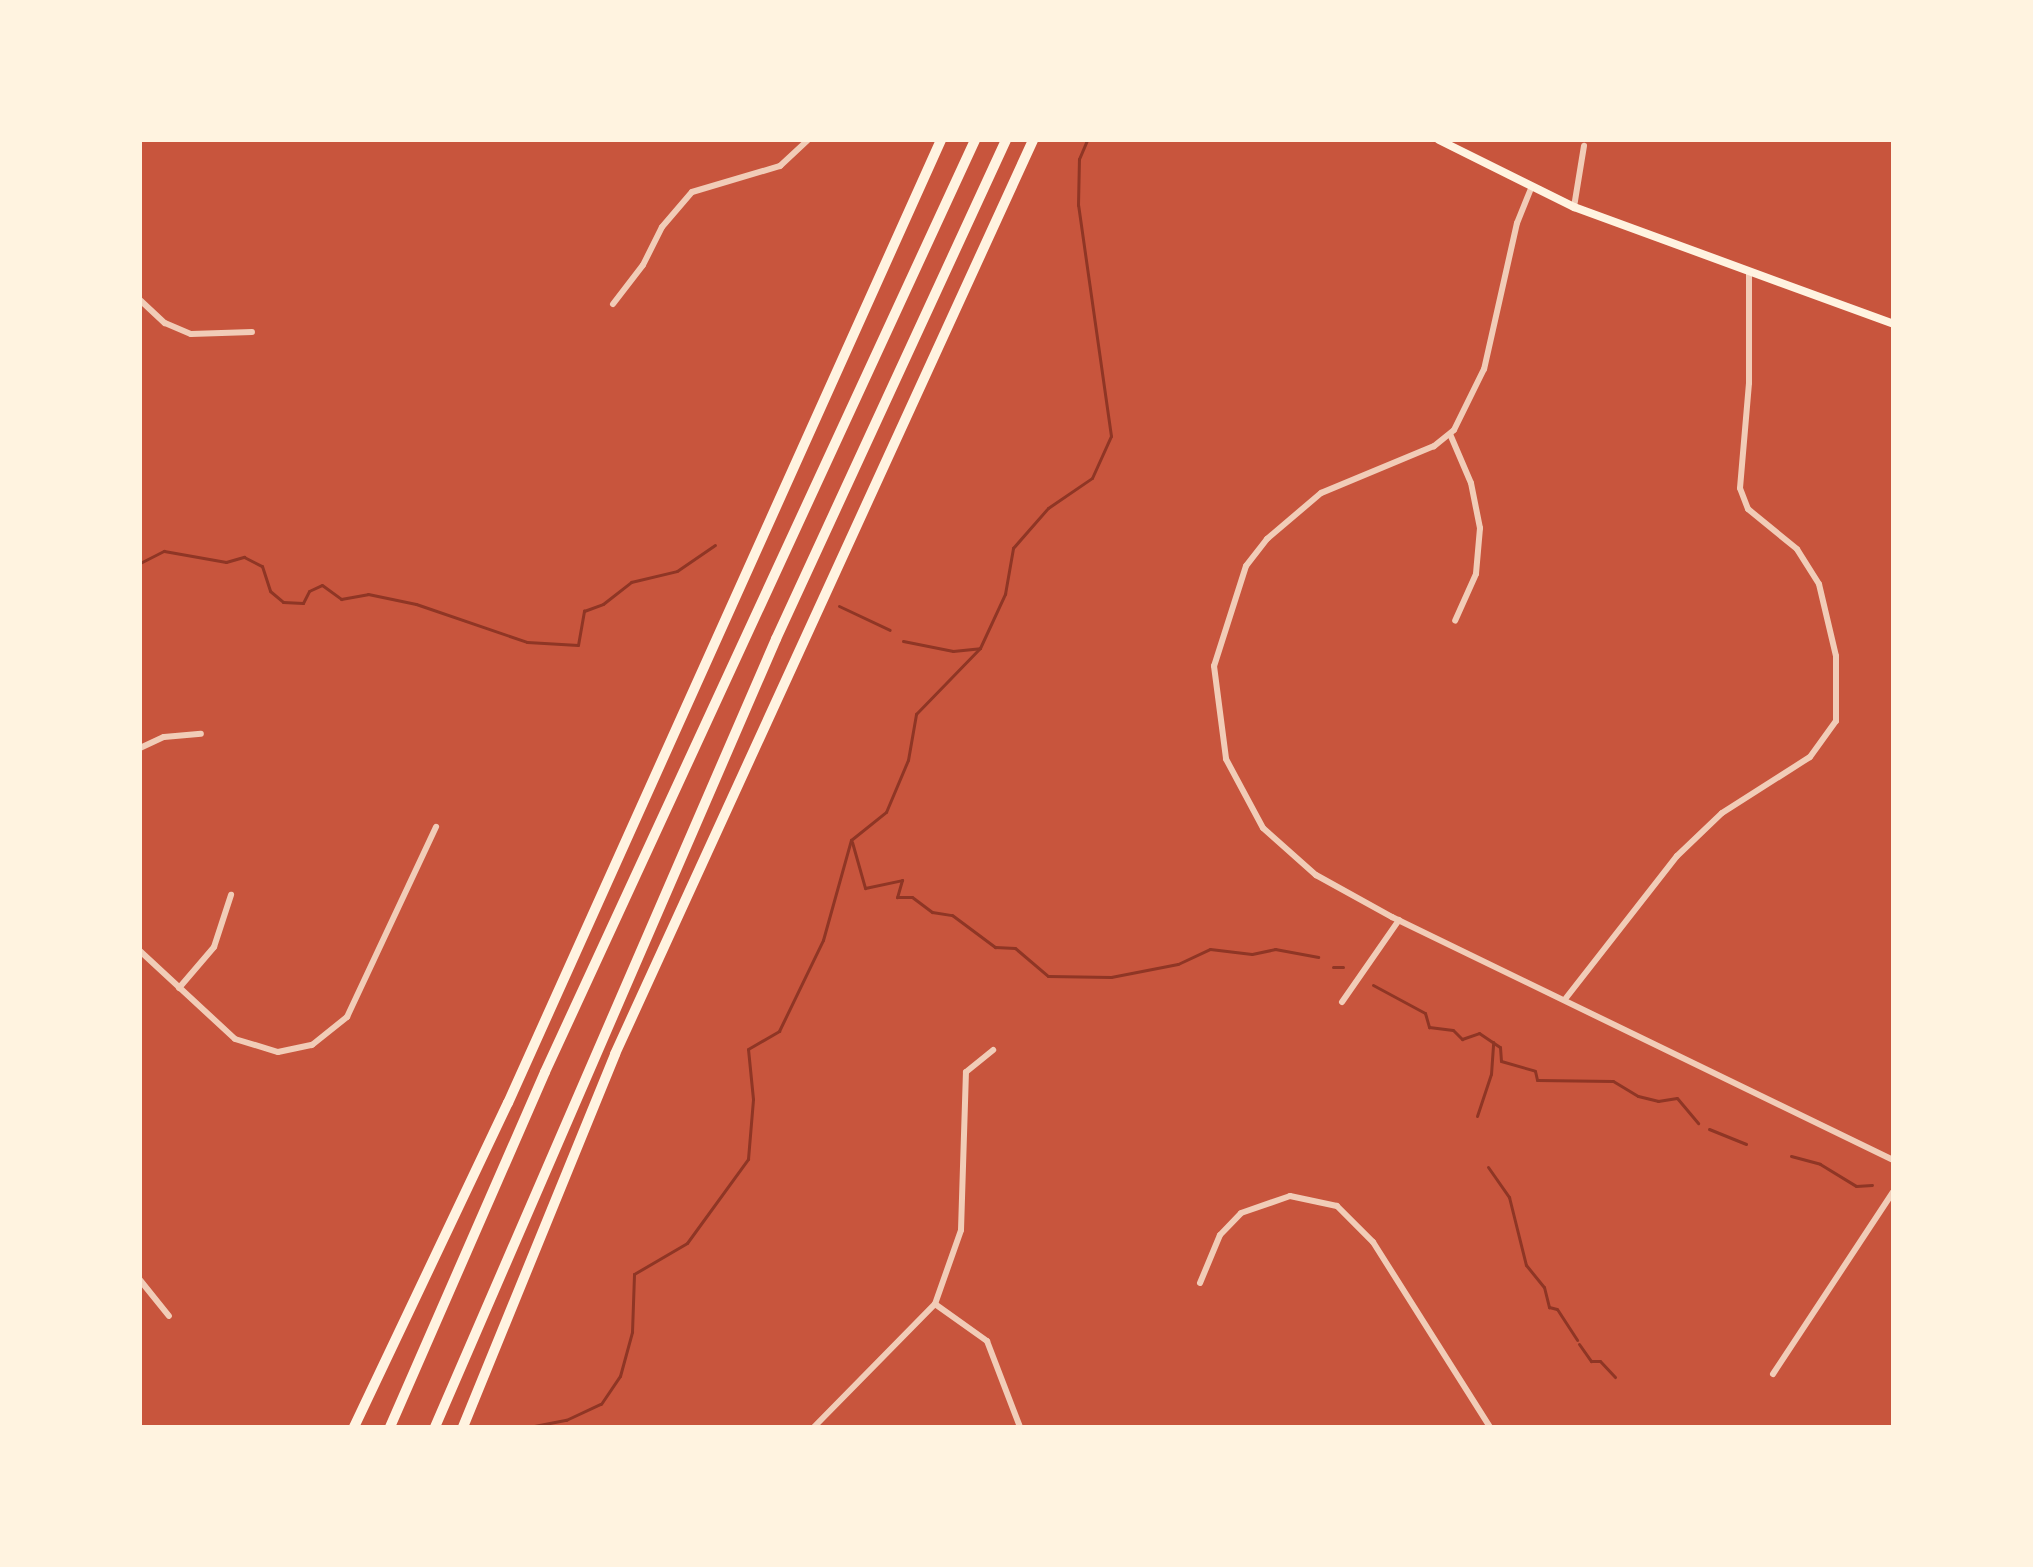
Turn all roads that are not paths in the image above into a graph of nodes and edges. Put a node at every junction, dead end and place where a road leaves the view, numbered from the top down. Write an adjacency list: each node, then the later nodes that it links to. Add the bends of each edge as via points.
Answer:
1 (808, 140): 12 (street, via 780,166 692,192 662,227 643,265)
2 (941, 140): 34 (highway, via 508,1103)
3 (975, 140): 35 (highway, via 545,1072)
4 (1006, 140): 36 (highway, via 850,472)
5 (1033, 140): 37 (highway, via 615,1054)
6 (1439, 140): 8 (main road)
7 (1584, 146): 9 (street)
8 (1532, 186): 9 (main road); 15 (street, via 1517,223 1484,369)
9 (1574, 207): 10 (main road)
10 (1749, 272): 13 (main road); 24 (street, via 1749,383 1740,488 1748,509 1797,549 1819,584 1836,656 1836,721 1810,757 1722,813 1677,856)
11 (140, 300): 14 (street, via 165,323 191,334)
12 (613, 304)
13 (1893, 324)
14 (252, 332)
15 (1450, 434): 16 (street, via 1471,483 1480,528 1476,574); 21 (street, via 1434,446 1321,493 1267,539 1238,583 1214,666 1226,759 1263,828 1316,875)
16 (1455, 621)
17 (201, 734): 18 (street, via 177,734)
18 (140, 748)
19 (436, 827): 23 (street, via 347,1017 326,1038 297,1050 250,1047 224,1031)
20 (231, 895): 23 (street, via 214,947)
21 (1399, 920): 24 (street); 25 (street)
22 (140, 951): 23 (street)
23 (179, 988)
24 (1566, 998): 27 (street)
25 (1342, 1002)
26 (993, 1050): 31 (street, via 966,1072 961,1230)
27 (1893, 1160)
28 (1893, 1192): 33 (street)
29 (140, 1280): 32 (street)
30 (1200, 1283): 40 (street, via 1220,1235 1241,1213 1290,1196 1337,1206 1373,1242)
31 (935, 1304): 38 (street); 39 (street, via 987,1341)
32 (169, 1316)
33 (1773, 1374)
34 (354, 1427)
35 (390, 1427)
36 (435, 1427)
37 (463, 1427)
38 (814, 1427)
39 (1020, 1427)
40 (1490, 1427)

